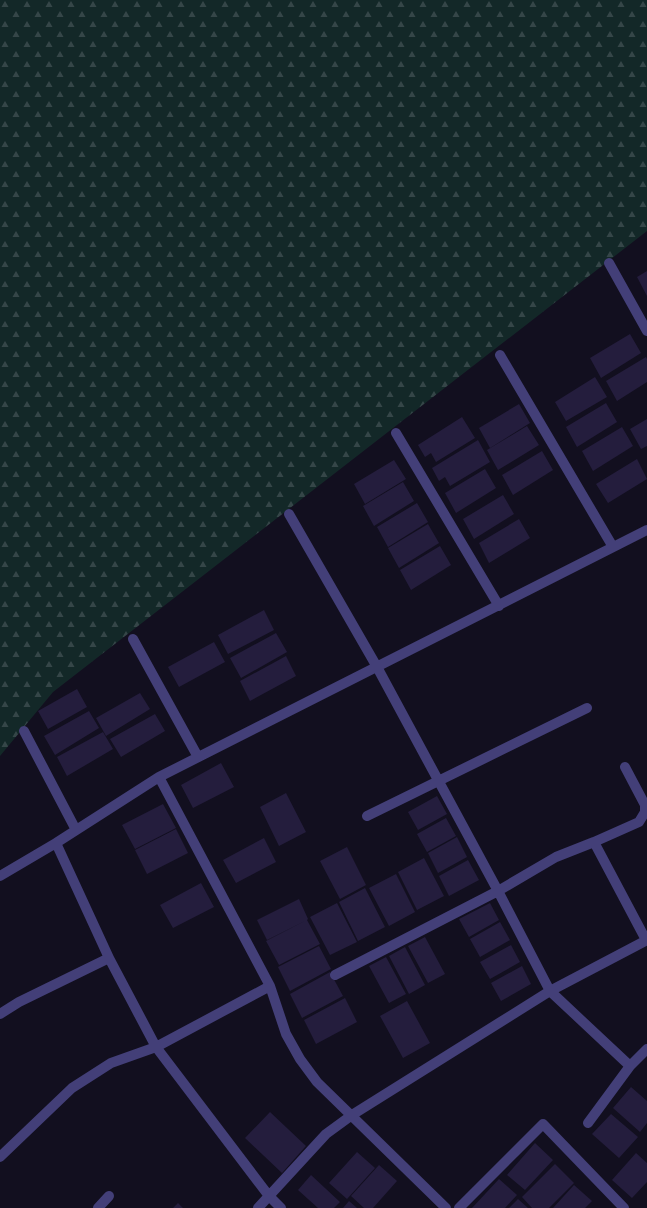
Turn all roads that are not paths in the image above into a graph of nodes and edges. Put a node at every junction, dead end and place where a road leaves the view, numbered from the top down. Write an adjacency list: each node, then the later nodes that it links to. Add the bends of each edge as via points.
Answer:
1 (609, 263): 2 (street)
2 (647, 331)
3 (500, 356): 7 (street)
4 (396, 433): 8 (street)
5 (290, 514): 10 (street)
6 (647, 530): 7 (street)
7 (613, 547): 8 (street)
8 (499, 606): 10 (street)
9 (133, 639): 13 (street)
10 (377, 667): 13 (street); 16 (street)
11 (587, 708): 16 (street)
12 (24, 731): 18 (street)
13 (198, 757): 15 (street)
14 (625, 767): 19 (street, via 645,806 645,812 640,822)
15 (159, 777): 18 (street); 26 (street)
16 (438, 780): 17 (street); 22 (street)
17 (367, 816)
18 (76, 830): 20 (street)
19 (594, 842): 22 (street, via 556,857); 23 (street)
20 (56, 843): 21 (street); 24 (street)
21 (0, 876)
22 (498, 891): 25 (street); 27 (street)
23 (647, 940): 27 (street)
24 (109, 958): 28 (street); 29 (street)
25 (335, 975)
26 (270, 986): 29 (street); 32 (street, via 286,1034 300,1059 317,1082)
27 (550, 991): 31 (street); 32 (street)
28 (0, 1014)
29 (156, 1046): 34 (street, via 111,1063 72,1088); 36 (street)
30 (647, 1049): 31 (street)
31 (630, 1066): 33 (street)
32 (352, 1115): 36 (street, via 326,1134); 40 (street)
33 (588, 1123)
34 (0, 1157)
35 (109, 1196): 37 (street)
36 (269, 1196): 38 (street); 39 (street)
37 (98, 1208)
38 (258, 1208)
39 (281, 1208)
40 (446, 1208)
41 (459, 1208): 42 (street, via 543,1124)
42 (624, 1208)

